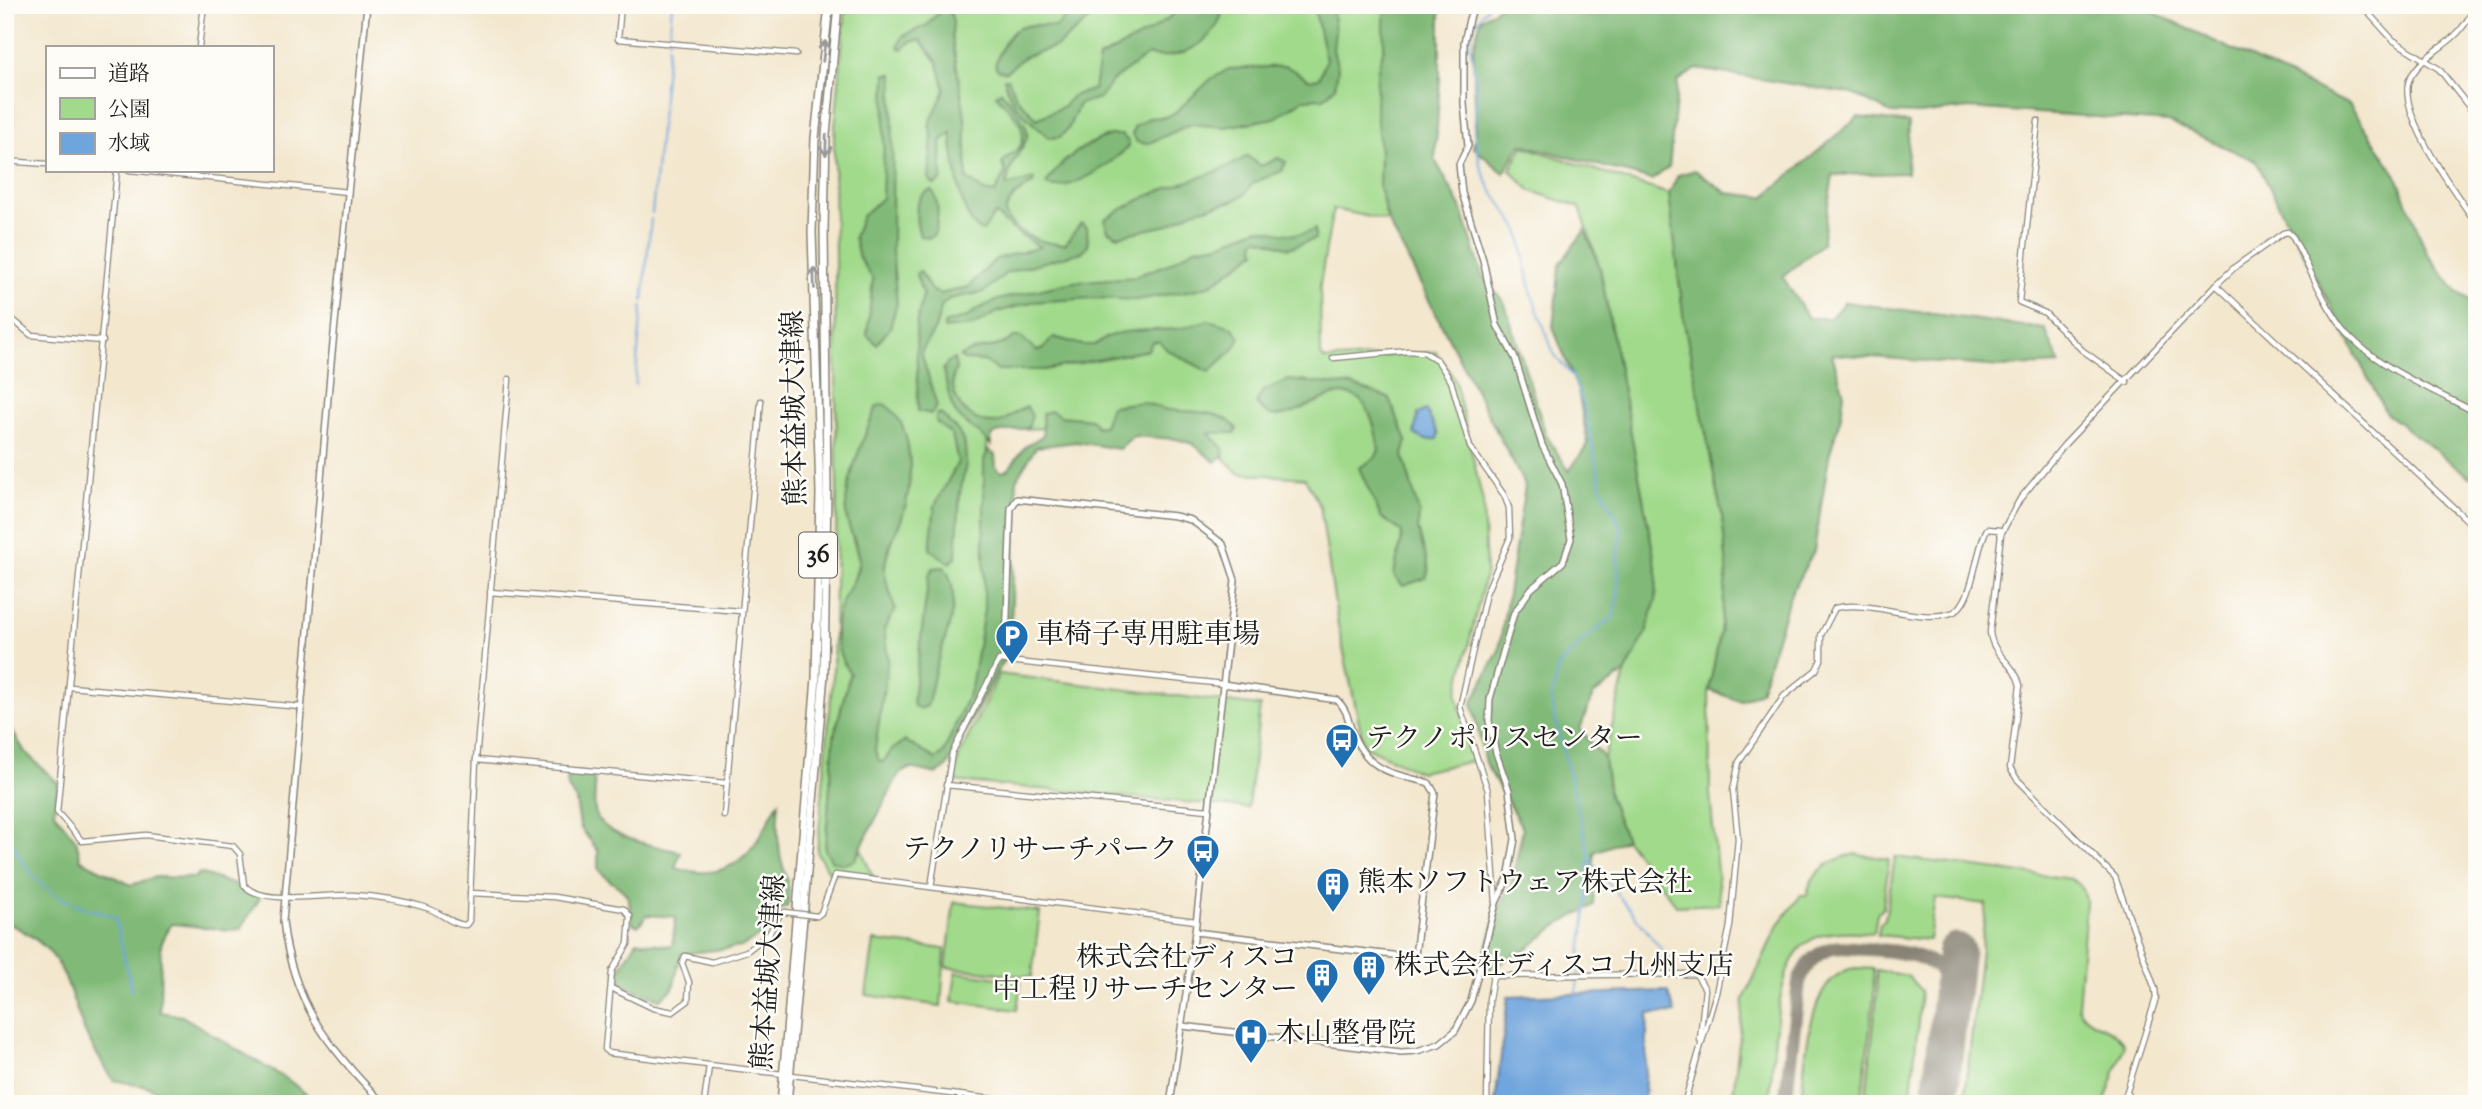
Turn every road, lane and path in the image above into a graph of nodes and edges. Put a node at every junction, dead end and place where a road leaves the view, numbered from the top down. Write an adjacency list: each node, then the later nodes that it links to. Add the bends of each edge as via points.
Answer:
1 (204, 5): 9 (street)
2 (367, 5): 18 (street)
3 (621, 5): 10 (street, via 618,39)
4 (829, 5): 52 (main road, 熊本益城大津線 / 36, one-way to 4, via 816,678 820,492 812,232 815,138)
5 (838, 5): 52 (main road, 熊本益城大津線 / 36, one-way to 52, via 825,162 824,674)
6 (1476, 5): 46 (street, via 1464,41 1468,146 1459,164 1462,193 1497,325 1515,358 1542,445 1562,484 1571,528 1563,562 1531,589 1514,613 1490,699 1489,721 1509,790 1515,839 1508,878)
7 (2361, 5): 11 (street, via 2393,40)
8 (2475, 5): 11 (street, via 2458,36)
9 (200, 46)
10 (796, 54)
11 (2425, 61): 12 (street, via 2439,69); 19 (street, via 2408,82 2411,114 2448,183)
12 (2477, 117)
13 (2038, 121): 27 (street, via 2019,302 2045,313 2082,350)
14 (5, 161): 15 (street)
15 (46, 164)
16 (117, 172): 24 (street)
17 (185, 172): 18 (street)
18 (348, 192): 37 (street)
19 (2477, 224)
20 (2216, 285): 27 (street); 29 (street, via 2288,232 2343,327 2359,345); 30 (street)
21 (5, 313): 22 (street)
22 (15, 323): 23 (street); 24 (street, via 31,335)
23 (5, 324)
24 (103, 341): 36 (street)
25 (1333, 358): 46 (street, via 1408,351 1424,352 1437,360 1451,381 1470,447 1509,508 1510,538 1486,593 1460,707 1488,791)
26 (509, 379): 32 (street)
27 (2127, 382): 31 (street, via 2035,477)
28 (761, 401): 33 (street)
29 (2477, 413)
30 (2468, 521)
31 (2001, 534): 53 (street, via 1990,632 1992,647 2020,685 2010,768 2115,877 2155,989); 63 (street, via 1991,527 1984,533 1964,602 1954,612 1929,614 1852,605 1835,608 1822,635 1816,670 1784,696 1739,762 1733,790 1738,839 1730,926 1716,993)
32 (490, 592): 33 (street); 38 (street)
33 (741, 611): 39 (street)
34 (1003, 658): 35 (street); 35 (street, via 1013,501 1175,516 1204,527 1229,555 1235,580); 40 (street, via 952,753)
35 (1223, 684): 41 (street); 48 (street, via 1337,700 1369,762 1433,786 1432,819 1415,955)
36 (71, 687): 37 (street); 45 (street, via 57,812 76,839 146,835 233,846 240,854 244,886)
37 (301, 707): 45 (street)
38 (476, 760): 39 (street); 44 (street)
39 (726, 783): 42 (street)
40 (946, 785): 41 (street); 43 (street)
41 (1208, 810): 47 (street)
42 (724, 816)
43 (931, 887): 47 (street); 49 (street, bridge, via 835,875 821,914 780,914 769,934 747,951 712,961 685,956 688,1001 673,1012)
44 (470, 893): 45 (street, via 469,921 461,926 427,908 357,895); 49 (street, via 554,897 624,909 630,916 628,944 612,971)
45 (284, 898): 55 (street, via 286,940 312,1018 351,1072)
46 (1496, 903): 50 (street, via 1466,1012 1455,1031 1428,1049 1401,1052)
47 (1196, 921): 48 (street)
48 (1195, 932): 50 (street)
49 (611, 988): 51 (street, via 608,1053)
50 (1182, 1026): 61 (street)
51 (709, 1066): 52 (street); 56 (street)
52 (786, 1075): 54 (street); 57 (main road, 熊本益城大津線 / 36); 58 (main road, 熊本益城大津線 / 36)
53 (2128, 1093): 64 (street); 65 (street)
54 (960, 1095): 59 (street); 60 (street)
55 (384, 1104)
56 (704, 1104)
57 (780, 1104)
58 (787, 1104)
59 (959, 1104)
60 (1034, 1104)
61 (1170, 1104)
62 (1487, 1104): 63 (street, via 1493,975 1695,974 1705,989 1700,1043)
63 (1683, 1104)
64 (2123, 1104)
65 (2134, 1104)

